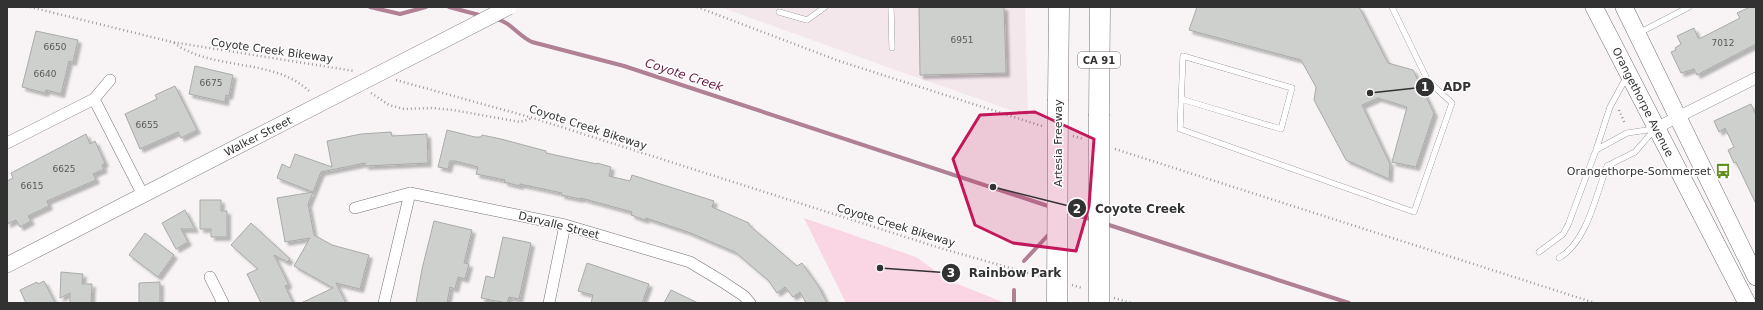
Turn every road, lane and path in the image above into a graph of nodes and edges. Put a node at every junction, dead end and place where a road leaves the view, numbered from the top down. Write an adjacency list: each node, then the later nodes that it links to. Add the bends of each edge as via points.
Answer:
1 (30, 7): 14 (path, Coyote Creek Bikeway)
2 (509, 7): 18 (main road, Walker Street, bridge)
3 (697, 7): 27 (path, via 839,61)
4 (825, 7): 12 (lane, via 807,20)
5 (891, 7): 15 (lane)
6 (1059, 7): 51 (highway, Artesia Freeway, bridge)
7 (1100, 7): 46 (highway, CA 91, bridge)
8 (1392, 7): 22 (lane, via 1428,81 1452,103 1414,212 1180,129)
9 (1594, 7): 16 (main road, Orangethorpe Avenue)
10 (1624, 7): 13 (main road, Orangethorpe Avenue)
11 (1689, 7): 13 (lane)
12 (780, 12)
13 (1637, 34): 25 (main road, Orangethorpe Avenue)
14 (172, 42): 18 (path, Coyote Creek Bikeway); 23 (path, via 192,54 269,71 294,80 305,86)
15 (892, 48)
16 (1628, 74): 29 (main road, Orangethorpe Avenue); 34 (lane, via 1610,107)
17 (1756, 78): 25 (street)
18 (359, 79): 23 (main road, Walker Street); 26 (path, via 389,105 404,110 453,110 520,122)
19 (392, 79): 26 (path, Coyote Creek Bikeway)
20 (110, 80): 21 (street)
21 (94, 99): 32 (street); 36 (street)
22 (1181, 99): 22 (lane, via 1183,56 1292,88 1281,129)
23 (322, 103): 36 (main road, Walker Street)
24 (1617, 108): 28 (path)
25 (1677, 117): 29 (street); 44 (main road, Orangethorpe Avenue)
26 (534, 118): 43 (path, Coyote Creek Bikeway, via 940,248)
27 (1043, 126)
28 (1627, 128)
29 (1656, 128): 34 (lane, via 1627,134); 40 (lane, via 1635,152 1607,166 1584,229 1574,246); 54 (main road, Orangethorpe Avenue)
30 (1066, 133): 31 (path)
31 (1088, 141)
32 (7, 143)
33 (1111, 148): 53 (path)
34 (1596, 150): 39 (lane, via 1568,225 1562,234)
35 (410, 193): 37 (street, Darvalle Street); 38 (street, Darvalle Street); 48 (street)
36 (143, 195): 41 (main road, Walker Street)
37 (355, 208)
38 (566, 225): 49 (street); 50 (street, Darvalle Street, via 690,262 744,296)
39 (1539, 252)
40 (1558, 258)
41 (7, 265)
42 (210, 277): 47 (street)
43 (1043, 277)
44 (1756, 277)
45 (1065, 283): 46 (path)
46 (1098, 296): 52 (path)
47 (223, 303)
48 (384, 303)
49 (549, 303)
50 (750, 303)
51 (1057, 303)
52 (1131, 303)
53 (1595, 303)
54 (1747, 303)

